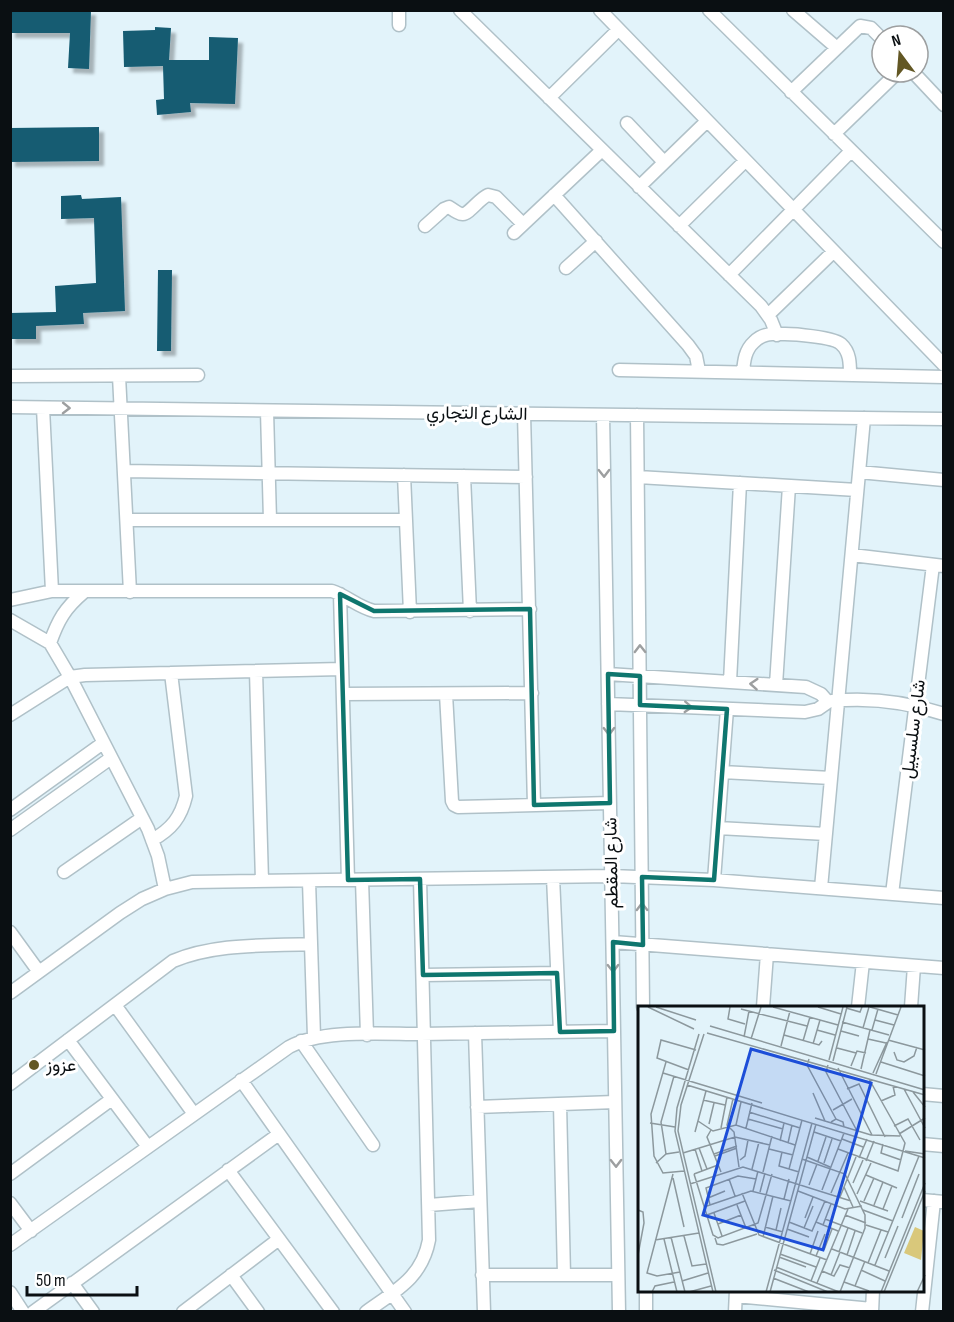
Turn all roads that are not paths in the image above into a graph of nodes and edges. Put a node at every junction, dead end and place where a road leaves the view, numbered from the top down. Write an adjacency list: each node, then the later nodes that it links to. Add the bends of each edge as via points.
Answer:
1 (399, 10): 6 (street)
2 (460, 10): 13 (street)
3 (600, 10): 8 (street)
4 (709, 10): 12 (street)
5 (792, 10): 9 (street)
6 (399, 25)
7 (870, 28): 9 (street, via 857,28)
8 (618, 30): 13 (street); 15 (street)
9 (837, 48): 12 (street)
10 (886, 84): 17 (street)
11 (924, 84): 14 (street)
12 (791, 92): 17 (street)
13 (549, 98): 18 (street)
14 (944, 105)
15 (707, 121): 20 (street); 21 (street)
16 (627, 123): 21 (street)
17 (834, 134): 19 (street)
18 (602, 150): 22 (street); 23 (street)
19 (851, 151): 24 (street); 28 (street)
20 (745, 161): 24 (street); 26 (street)
21 (664, 162): 22 (street)
22 (639, 186): 26 (street)
23 (554, 195): 25 (street, via 518,228 496,196 488,195 464,214 444,209); 27 (street)
24 (792, 210): 29 (street); 31 (street)
25 (425, 226)
26 (679, 226): 31 (street)
27 (596, 241): 30 (street); 36 (street, via 692,350)
28 (944, 242)
29 (833, 252): 32 (street); 34 (street)
30 (566, 268)
31 (729, 275): 32 (street)
32 (768, 315): 33 (street)
33 (777, 335): 37 (street, via 767,335 753,343 745,356); 39 (street, via 823,337 838,342 848,354)
34 (944, 365)
35 (619, 370): 36 (street)
36 (699, 371): 37 (street)
37 (743, 372): 39 (street)
38 (198, 375): 41 (street)
39 (850, 375): 42 (street)
40 (10, 376): 41 (street)
41 (119, 376): 45 (street)
42 (944, 377)
43 (10, 407): 44 (street, الشارع التجاري)
44 (43, 408): 45 (street, الشارع التجاري, one-way to 45); 68 (street)
45 (121, 409): 46 (street, الشارع التجاري); 52 (street)
46 (267, 411): 47 (street, الشارع التجاري); 54 (street)
47 (524, 414): 48 (street, الشارع التجاري); 57 (street)
48 (603, 415): 49 (street, الشارع التجاري); 81 (street, شارع المقطم, one-way to 81)
49 (637, 415): 50 (street, الشارع التجاري); 58 (street, شارع المقطم)
50 (864, 418): 51 (street, الشارع التجاري); 53 (street)
51 (944, 419)
52 (124, 471): 54 (street); 63 (street)
53 (859, 472): 59 (street); 62 (street)
54 (269, 473): 55 (street); 64 (street)
55 (404, 475): 56 (street); 65 (street)
56 (464, 476): 57 (street); 74 (street)
57 (526, 477): 73 (street)
58 (638, 477): 60 (street); 82 (street, شارع المقطم, one-way to 58)
59 (944, 480)
60 (740, 483): 61 (street); 84 (street)
61 (789, 486): 62 (street); 85 (street)
62 (857, 490): 66 (street)
63 (127, 520): 64 (street); 70 (street)
64 (270, 520): 65 (street)
65 (406, 520): 75 (street)
66 (852, 555): 67 (street); 89 (street)
67 (938, 565): 92 (street, شارع سلسبيل)
68 (52, 591): 69 (street); 72 (street)
69 (84, 592): 70 (street); 77 (street, via 68,605)
70 (130, 592): 71 (street)
71 (340, 594): 75 (street, via 362,608); 78 (street)
72 (10, 600)
73 (530, 609): 74 (street); 86 (street)
74 (470, 611): 75 (street)
75 (410, 612)
76 (10, 620): 77 (street)
77 (50, 643): 83 (street)
78 (342, 669): 79 (street); 87 (street)
79 (256, 671): 80 (street); 116 (street)
80 (171, 673): 83 (street); 107 (street, via 186,796 176,823)
81 (608, 674): 82 (street); 90 (street, شارع المقطم)
82 (640, 676): 84 (street); 91 (street, شارع المقطم)
83 (70, 677): 95 (street); 96 (street)
84 (730, 682): 85 (street, one-way to 84)
85 (776, 685): 89 (street, via 811,688)
86 (532, 693): 88 (street); 101 (street)
87 (343, 694): 88 (street); 113 (street)
88 (446, 694): 101 (street, via 454,805)
89 (833, 701): 92 (street, via 877,700); 93 (street, via 805,712); 99 (street)
90 (608, 704): 91 (street); 100 (street, شارع المقطم, one-way to 100)
91 (640, 705): 93 (street, one-way to 93); 111 (street, شارع المقطم)
92 (916, 706): 94 (street); 120 (street, شارع سلسبيل)
93 (727, 709): 98 (street)
94 (944, 714)
95 (10, 715)
96 (104, 742): 97 (street); 102 (street)
97 (111, 758): 103 (street); 105 (street)
98 (722, 772): 99 (street); 104 (street)
99 (831, 778): 106 (street)
100 (610, 803): 101 (street); 109 (street, شارع المقطم)
101 (534, 805)
102 (10, 810)
103 (142, 818): 107 (street); 108 (street)
104 (718, 828): 106 (street); 115 (street)
105 (10, 830)
106 (826, 834): 118 (street)
107 (152, 840): 119 (street)
108 (64, 872)
109 (611, 876): 110 (street); 111 (street); 123 (street, شارع المقطم)
110 (553, 877): 112 (street); 131 (street)
111 (642, 877): 115 (street); 125 (street, شارع المقطم, one-way to 111)
112 (420, 879): 114 (street); 132 (street)
113 (348, 880): 114 (street); 117 (street)
114 (362, 880): 143 (street)
115 (714, 880): 118 (street)
116 (262, 881): 117 (street); 119 (street, via 192,882)
117 (309, 881): 124 (street)
118 (821, 888): 120 (street)
119 (165, 889): 130 (street, via 120,913)
120 (892, 894): 121 (street)
121 (944, 898)
122 (10, 932): 130 (street)
123 (613, 942): 125 (street); 139 (street, شارع المقطم, one-way to 139)
124 (311, 944): 134 (street, via 192,953 173,962); 144 (street)
125 (643, 945): 126 (street); 135 (street, شارع المقطم)
126 (767, 954): 127 (street); 136 (street)
127 (863, 962): 128 (street); 137 (street)
128 (914, 966): 129 (street); 138 (street)
129 (944, 968)
130 (39, 972): 133 (street)
131 (557, 973): 132 (street); 140 (street)
132 (423, 975): 142 (street)
133 (10, 993)
134 (115, 1005): 145 (street); 155 (street)
135 (643, 1006)
136 (763, 1006)
137 (858, 1006)
138 (911, 1006)
139 (614, 1031): 140 (street); 152 (street, شارع المقطم)
140 (560, 1032): 141 (street)
141 (475, 1033): 142 (street); 154 (street)
142 (425, 1034): 143 (street); 166 (street)
143 (367, 1035): 144 (street)
144 (314, 1037): 146 (street)
145 (68, 1040): 148 (street); 151 (street)
146 (301, 1041): 147 (street); 158 (street)
147 (241, 1080): 155 (street); 156 (street)
148 (10, 1084)
149 (924, 1094): 150 (street)
150 (944, 1096)
151 (112, 1099): 160 (street); 162 (street)
152 (615, 1102): 153 (street); 173 (street, شارع المقطم, one-way to 173)
153 (560, 1104): 154 (street); 172 (street)
154 (477, 1107): 163 (street)
155 (194, 1114): 160 (street)
156 (279, 1134): 161 (street); 181 (street)
157 (924, 1144): 159 (street)
158 (373, 1145)
159 (944, 1146)
160 (148, 1147): 167 (street)
161 (228, 1170): 168 (street); 174 (street)
162 (10, 1174)
163 (480, 1201): 166 (street); 171 (street)
164 (933, 1201): 175 (street)
165 (10, 1203): 167 (street)
166 (429, 1204): 181 (street, via 427,1253 413,1276)
167 (31, 1231): 169 (street)
168 (279, 1239): 170 (street); 190 (street)
169 (10, 1245)
170 (231, 1275): 188 (street); 189 (street)
171 (482, 1275): 172 (street); 193 (street)
172 (564, 1275): 173 (street)
173 (618, 1275): 194 (street, شارع المقطم)
174 (72, 1283): 186 (street); 187 (street)
175 (924, 1291)
176 (10, 1292): 185 (street)
177 (646, 1292): 195 (street)
178 (822, 1292): 183 (street)
179 (873, 1292): 184 (street)
180 (924, 1292): 197 (street)
181 (392, 1293): 191 (street); 192 (street)
182 (736, 1293): 183 (street); 196 (street)
183 (821, 1304): 184 (street)
184 (872, 1310)
185 (23, 1311)
186 (33, 1311)
187 (93, 1311)
188 (183, 1311)
189 (258, 1311)
190 (333, 1311)
191 (366, 1311)
192 (405, 1311)
193 (484, 1311)
194 (619, 1311)
195 (646, 1311)
196 (735, 1311)
197 (922, 1311)

